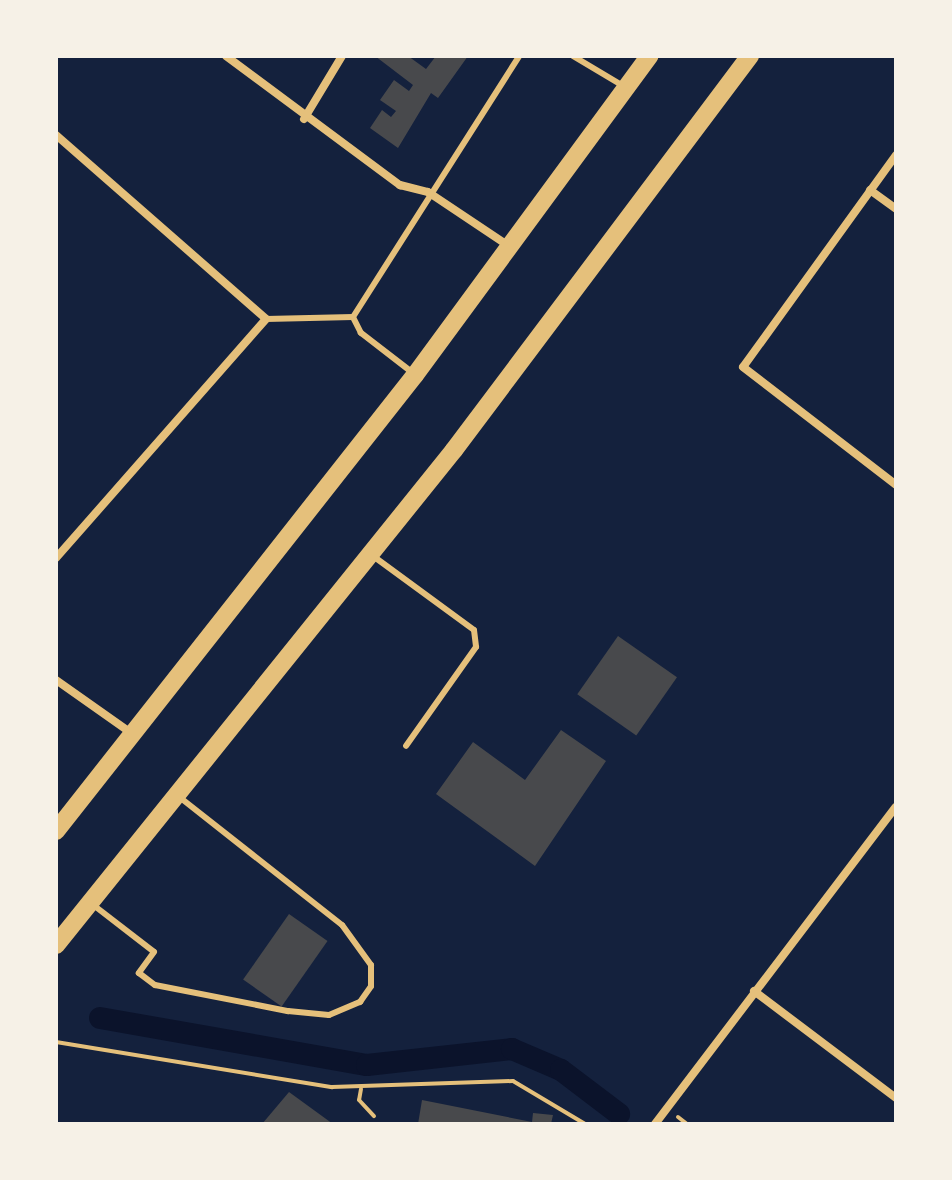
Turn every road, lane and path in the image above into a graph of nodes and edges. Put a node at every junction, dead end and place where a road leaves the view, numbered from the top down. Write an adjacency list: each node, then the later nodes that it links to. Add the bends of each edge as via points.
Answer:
1 (226, 56): 8 (street)
2 (342, 56): 8 (street)
3 (519, 56): 12 (lane)
4 (573, 56): 7 (lane)
5 (649, 56): 7 (main road)
6 (750, 56): 19 (main road)
7 (626, 87): 14 (main road)
8 (304, 119): 12 (street, via 400,185)
9 (56, 135): 16 (street)
10 (896, 155): 11 (street)
11 (870, 190): 13 (street); 18 (street, via 743,367)
12 (428, 192): 14 (street); 15 (lane)
13 (896, 209)
14 (511, 247): 17 (main road)
15 (353, 317): 16 (lane); 17 (lane, via 361,333)
16 (266, 319): 20 (street)
17 (415, 375): 22 (main road)
18 (896, 485)
19 (370, 554): 23 (lane, via 474,630 476,647); 24 (main road)
20 (56, 558)
21 (56, 680): 22 (street)
22 (131, 733): 26 (main road)
23 (406, 746)
24 (175, 794): 27 (main road); 27 (lane, via 342,925 371,965 371,986 360,1002 329,1015 302,1013 155,985 139,973 154,952)
25 (896, 807): 29 (street)
26 (56, 831)
27 (89, 902): 28 (main road)
28 (56, 945)
29 (754, 991): 32 (street); 35 (street)
30 (56, 1042): 31 (path)
31 (361, 1089): 33 (path, via 359,1100); 34 (path, via 513,1081)
32 (896, 1098)
33 (374, 1116)
34 (585, 1124)
35 (655, 1124)

